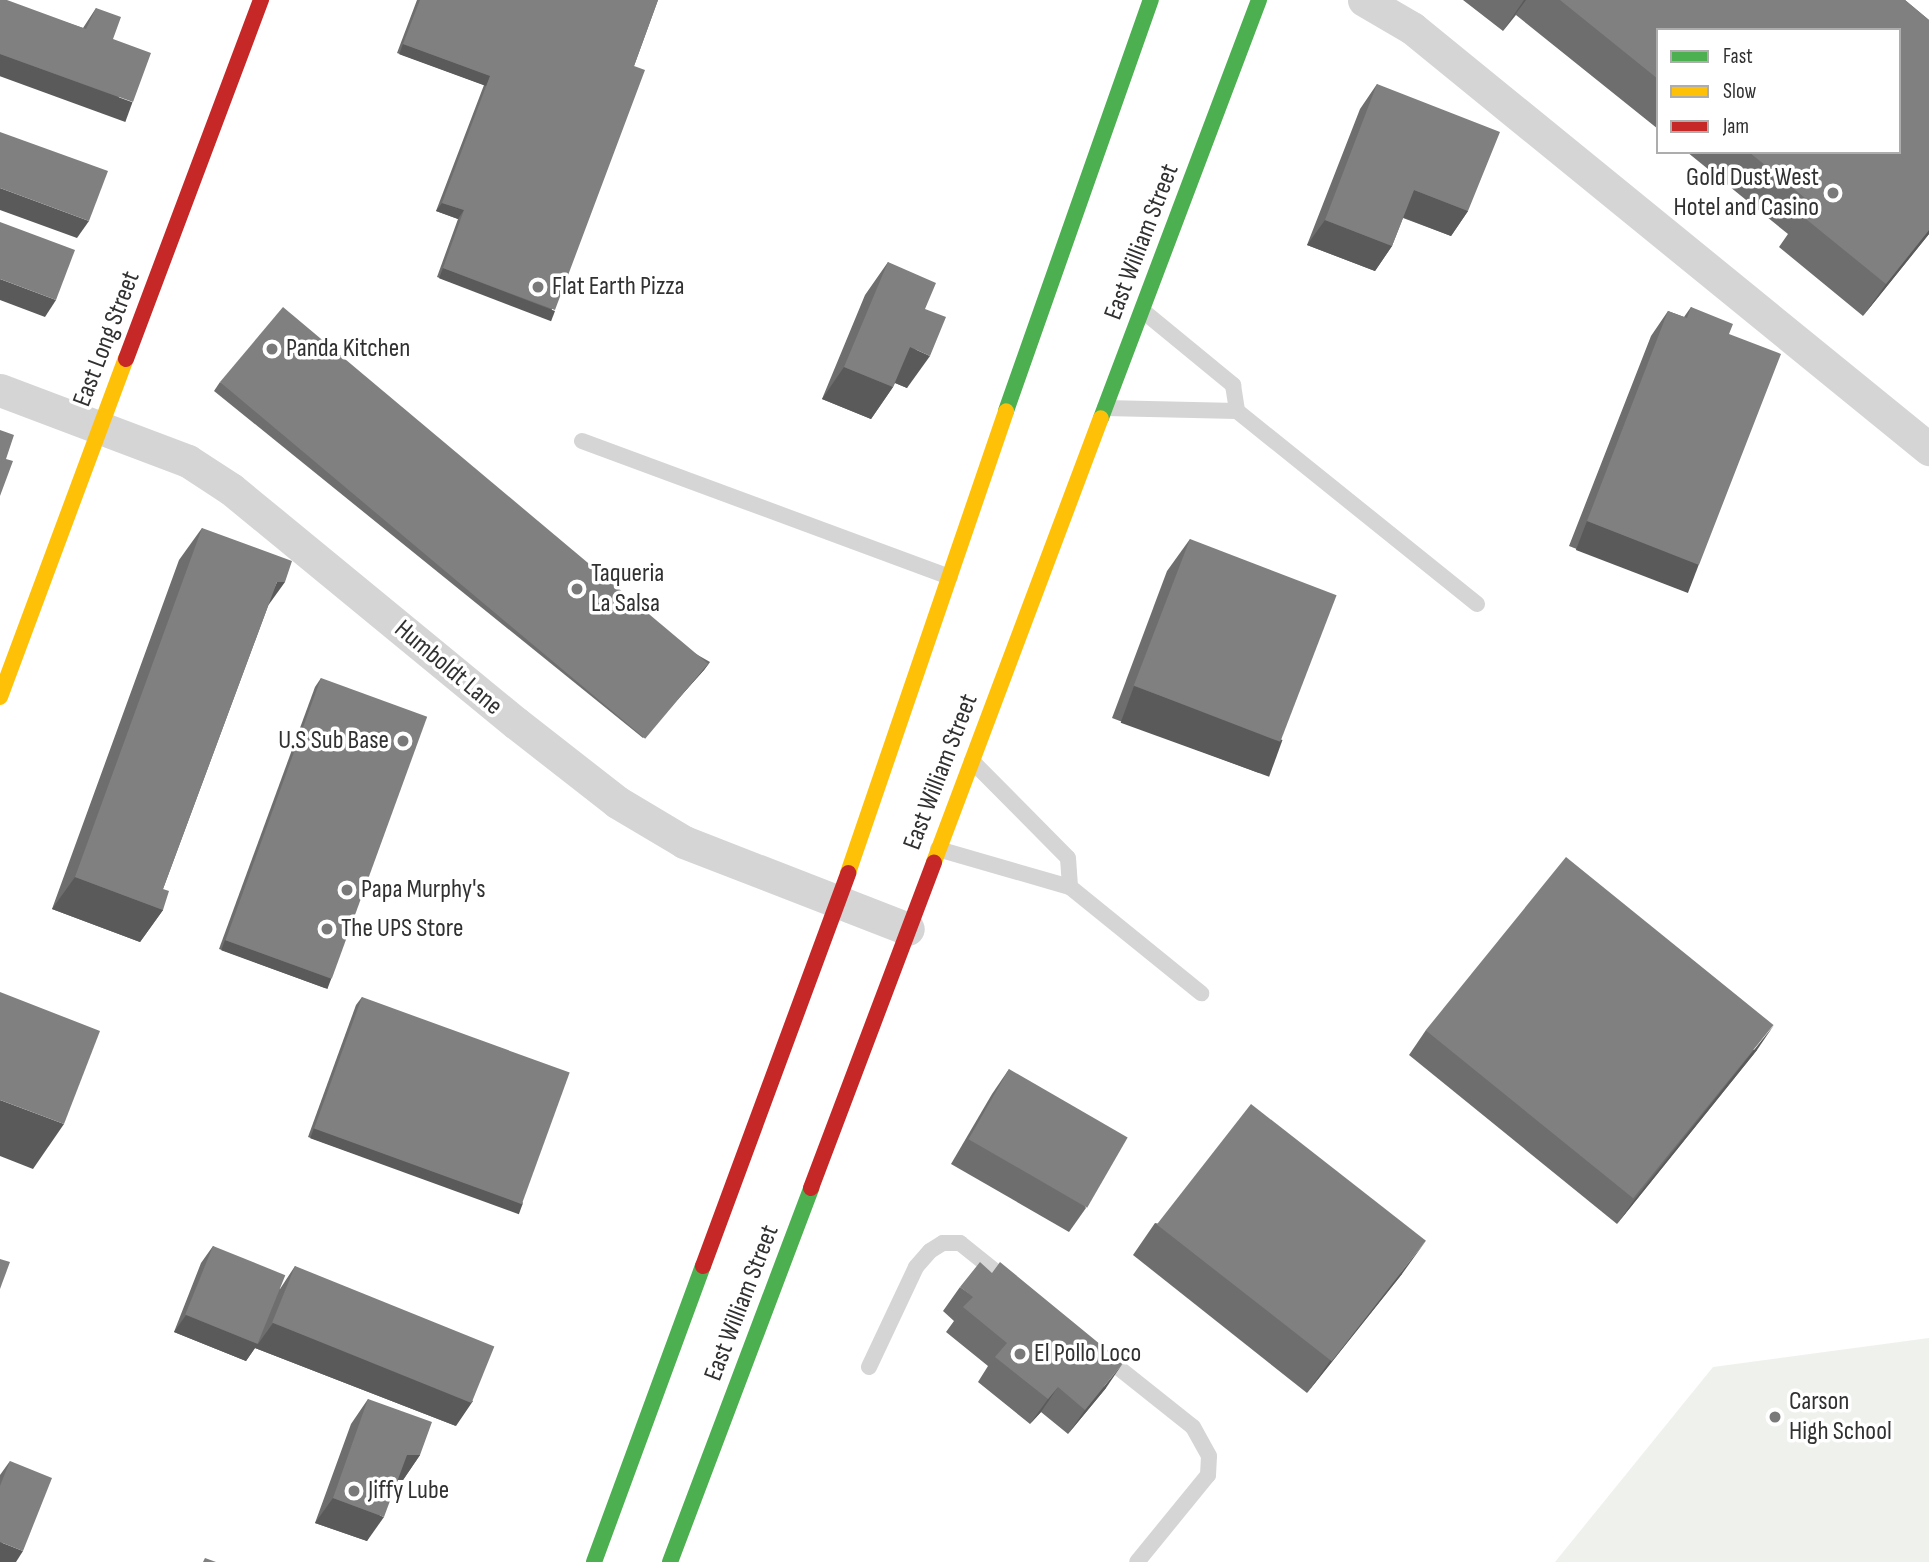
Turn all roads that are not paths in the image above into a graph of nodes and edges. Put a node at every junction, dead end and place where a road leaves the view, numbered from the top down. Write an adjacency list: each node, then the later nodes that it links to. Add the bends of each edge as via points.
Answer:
1 (261, 0): 9 (main road, East Long Street)
2 (1151, 0): 12 (main road, East William Street, via 1080,192)
3 (1259, 0): 5 (main road, East William Street)
4 (1364, 0): 11 (street, via 1412,28)
5 (1143, 310): 7 (main road, East William Street); 8 (lane, via 1233,385)
6 (0, 390): 9 (street, Humboldt Lane)
7 (1105, 408): 8 (lane); 15 (main road, East William Street)
8 (1237, 411): 13 (lane)
9 (99, 428): 14 (main road, East Long Street); 18 (street, Humboldt Lane, via 188,461 231,489 617,802 684,842)
10 (582, 441): 12 (lane)
11 (1929, 449)
12 (950, 577): 18 (main road, East William Street)
13 (1477, 604)
14 (0, 697)
15 (972, 761): 16 (main road, East William Street); 17 (lane, via 1068,859)
16 (938, 849): 17 (lane); 19 (main road, East William Street)
17 (1070, 887): 20 (lane)
18 (837, 904): 19 (street, Humboldt Lane); 24 (main road, East William Street)
19 (908, 929): 25 (main road, East William Street)
20 (1200, 993)
21 (1023, 1294): 23 (lane, via 960,1243 943,1243 916,1267)
22 (1087, 1344): 26 (lane, via 1193,1427 1209,1457 1208,1475)
23 (869, 1367)
24 (594, 1562)
25 (670, 1562)
26 (1137, 1562)

